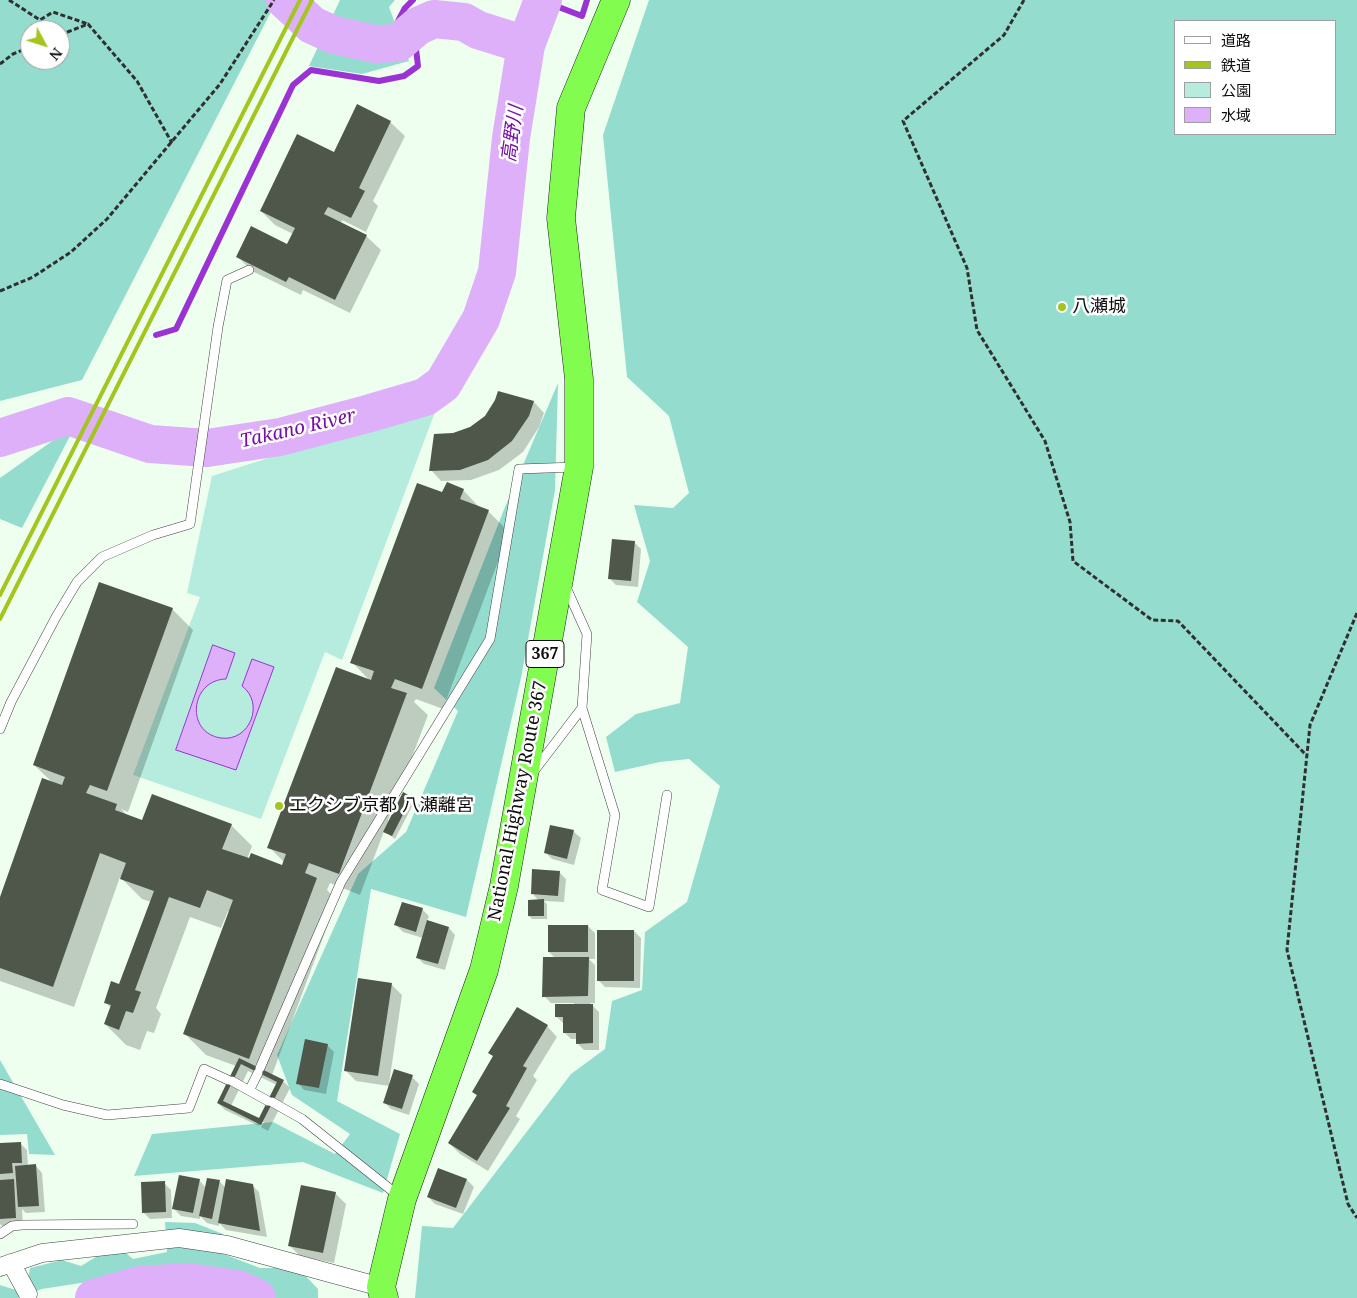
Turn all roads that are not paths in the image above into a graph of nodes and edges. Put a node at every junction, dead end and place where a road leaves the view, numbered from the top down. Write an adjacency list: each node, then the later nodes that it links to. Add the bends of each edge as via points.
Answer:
1 (616, 0): 3 (highway, National Highway Route 367 / 367, via 571,108 561,218 579,379)
2 (249, 270): 6 (lane, via 227,280 190,524 153,535 102,557 77,582 11,702)
3 (579, 467): 4 (highway, National Highway Route 367 / 367); 10 (lane, via 519,469 490,639 340,882)
4 (560, 573): 5 (lane, via 588,634); 7 (highway, National Highway Route 367 / 367)
5 (582, 708): 7 (lane); 8 (lane, via 616,815 602,890 649,907)
6 (0, 729)
7 (522, 786): 11 (highway, National Highway Route 367 / 367, via 504,886 484,970)
8 (667, 795)
9 (0, 1084): 10 (lane, via 63,1105 107,1115 189,1108 204,1069)
10 (250, 1089): 11 (lane, via 302,1119)
11 (402, 1199): 15 (highway, National Highway Route 367 / 367)
12 (133, 1224): 13 (lane, via 22,1225 12,1226)
13 (0, 1234)
14 (5, 1265): 15 (street, via 42,1253 179,1238 227,1245); 16 (street)
15 (383, 1292)
16 (28, 1294)

